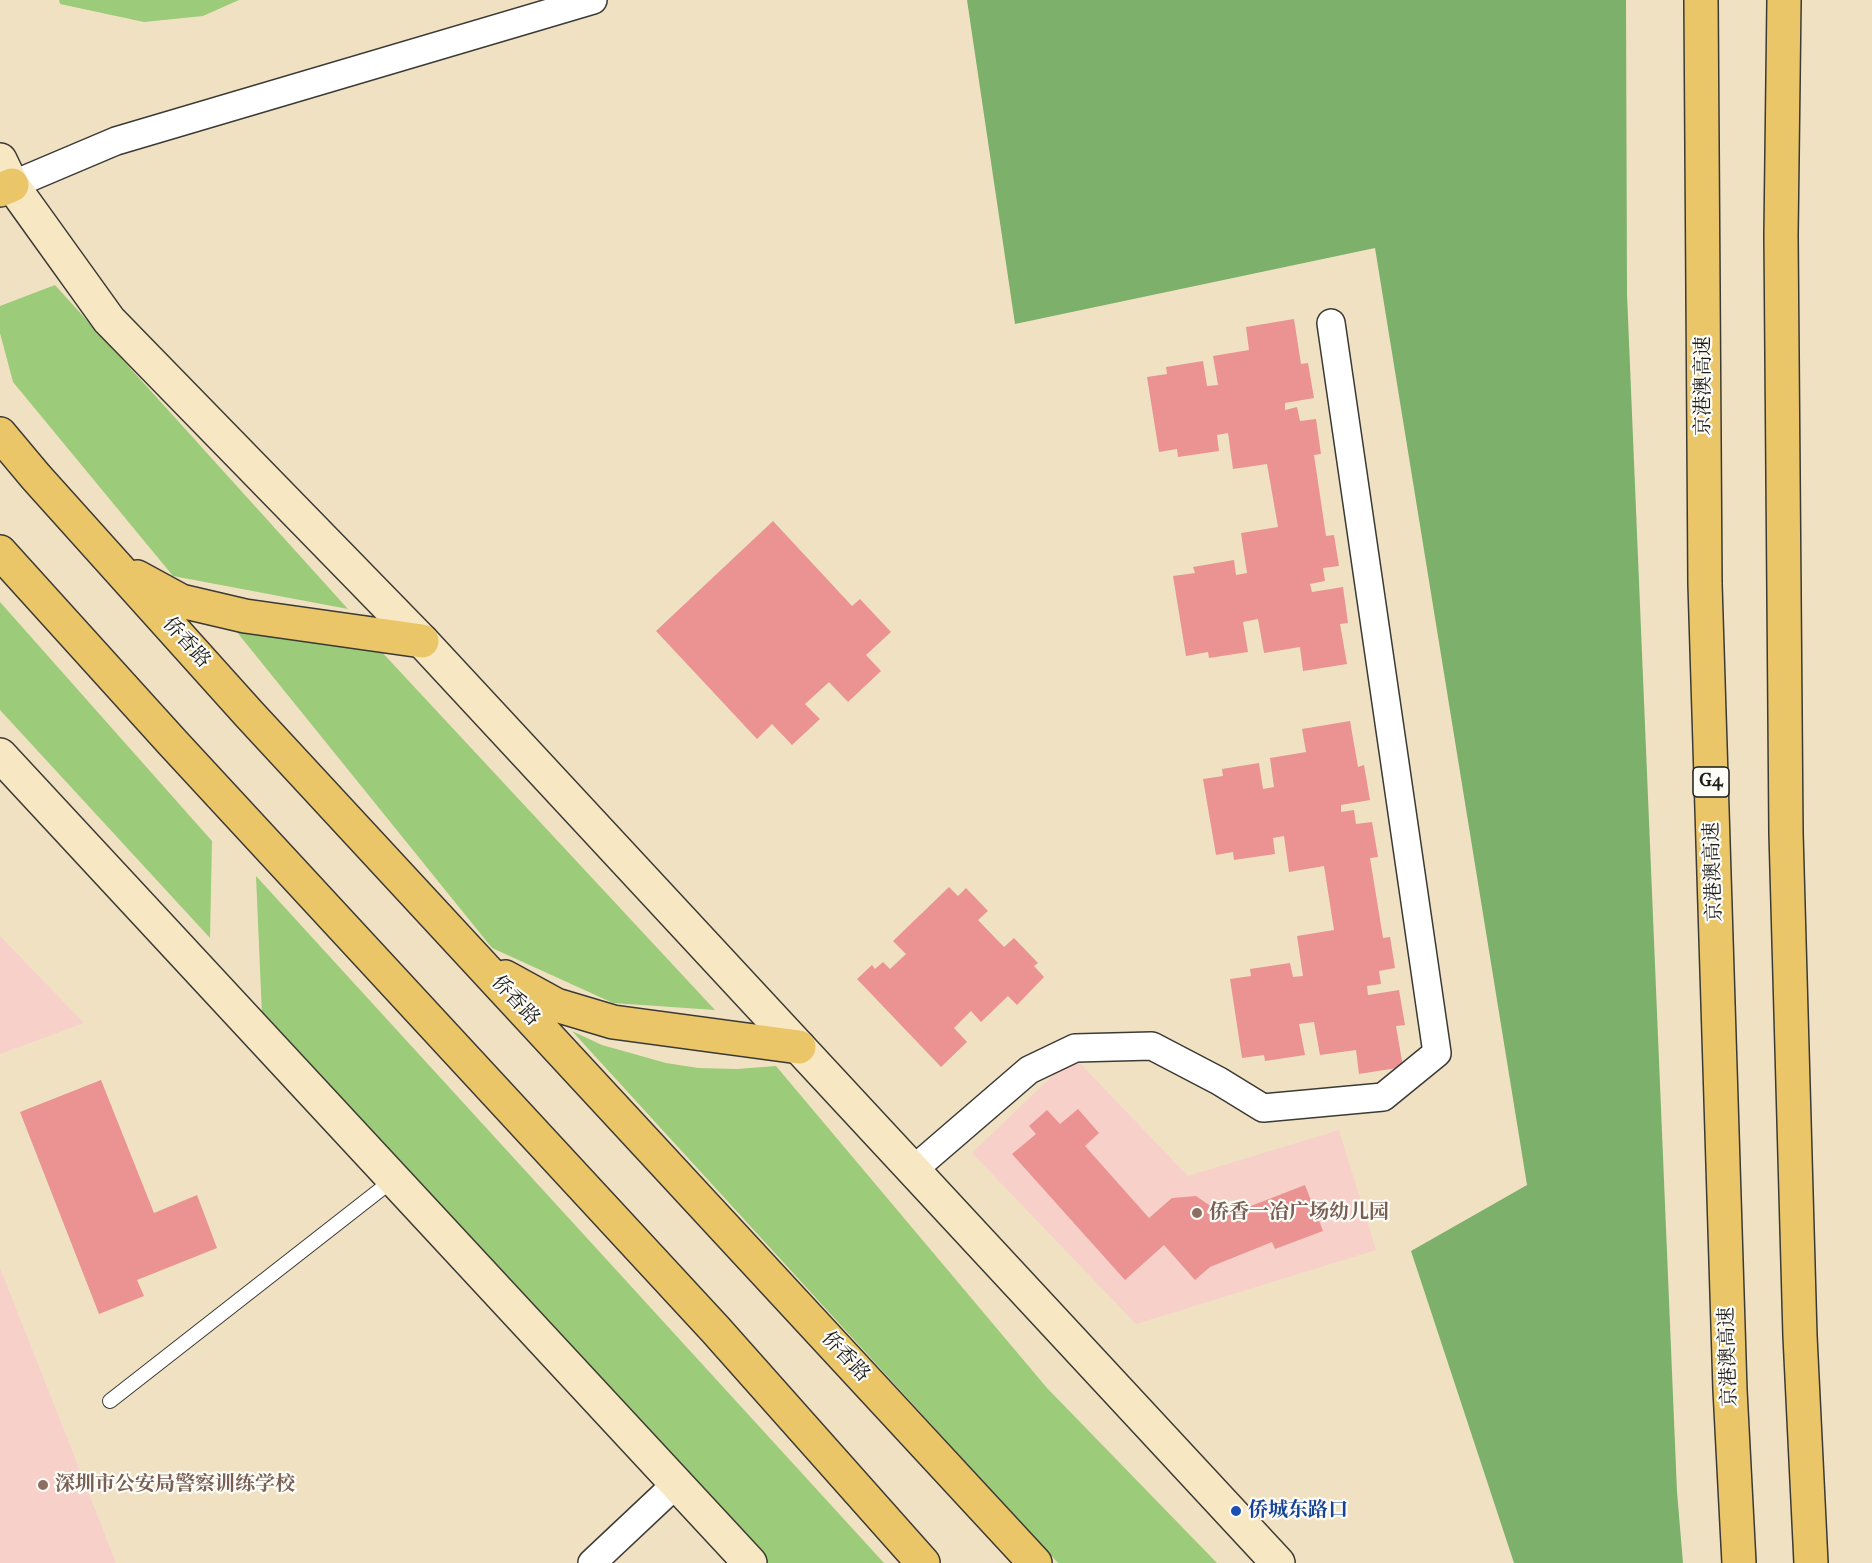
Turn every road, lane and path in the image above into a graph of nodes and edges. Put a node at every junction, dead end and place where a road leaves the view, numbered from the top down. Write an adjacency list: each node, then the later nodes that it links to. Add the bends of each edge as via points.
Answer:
1 (593, 0): 4 (street, via 116,141)
2 (1701, 0): 22 (main road, 京港澳高速 / G4, via 1705,584)
3 (1784, 0): 23 (main road, via 1781,247 1786,833)
4 (4, 178): 9 (main road, via 109,320)
5 (1330, 323): 13 (street, via 1437,1053 1383,1097 1263,1108 1152,1046 1075,1048 1029,1070)
6 (0, 434): 8 (main road, 侨香路)
7 (0, 552): 19 (main road, via 715,1329)
8 (116, 566): 9 (main road, via 181,601 245,616); 11 (main road, 侨香路)
9 (422, 641): 12 (main road)
10 (0, 755): 14 (main road)
11 (482, 965): 12 (main road, via 556,1005 613,1022); 20 (main road, 侨香路)
12 (800, 1047): 13 (main road)
13 (914, 1170): 21 (main road)
14 (394, 1179): 15 (lane); 16 (main road)
15 (110, 1401)
16 (676, 1484): 17 (street); 18 (main road)
17 (592, 1563)
18 (750, 1563)
19 (923, 1563)
20 (1035, 1563)
21 (1278, 1563)
22 (1739, 1563)
23 (1811, 1563)

